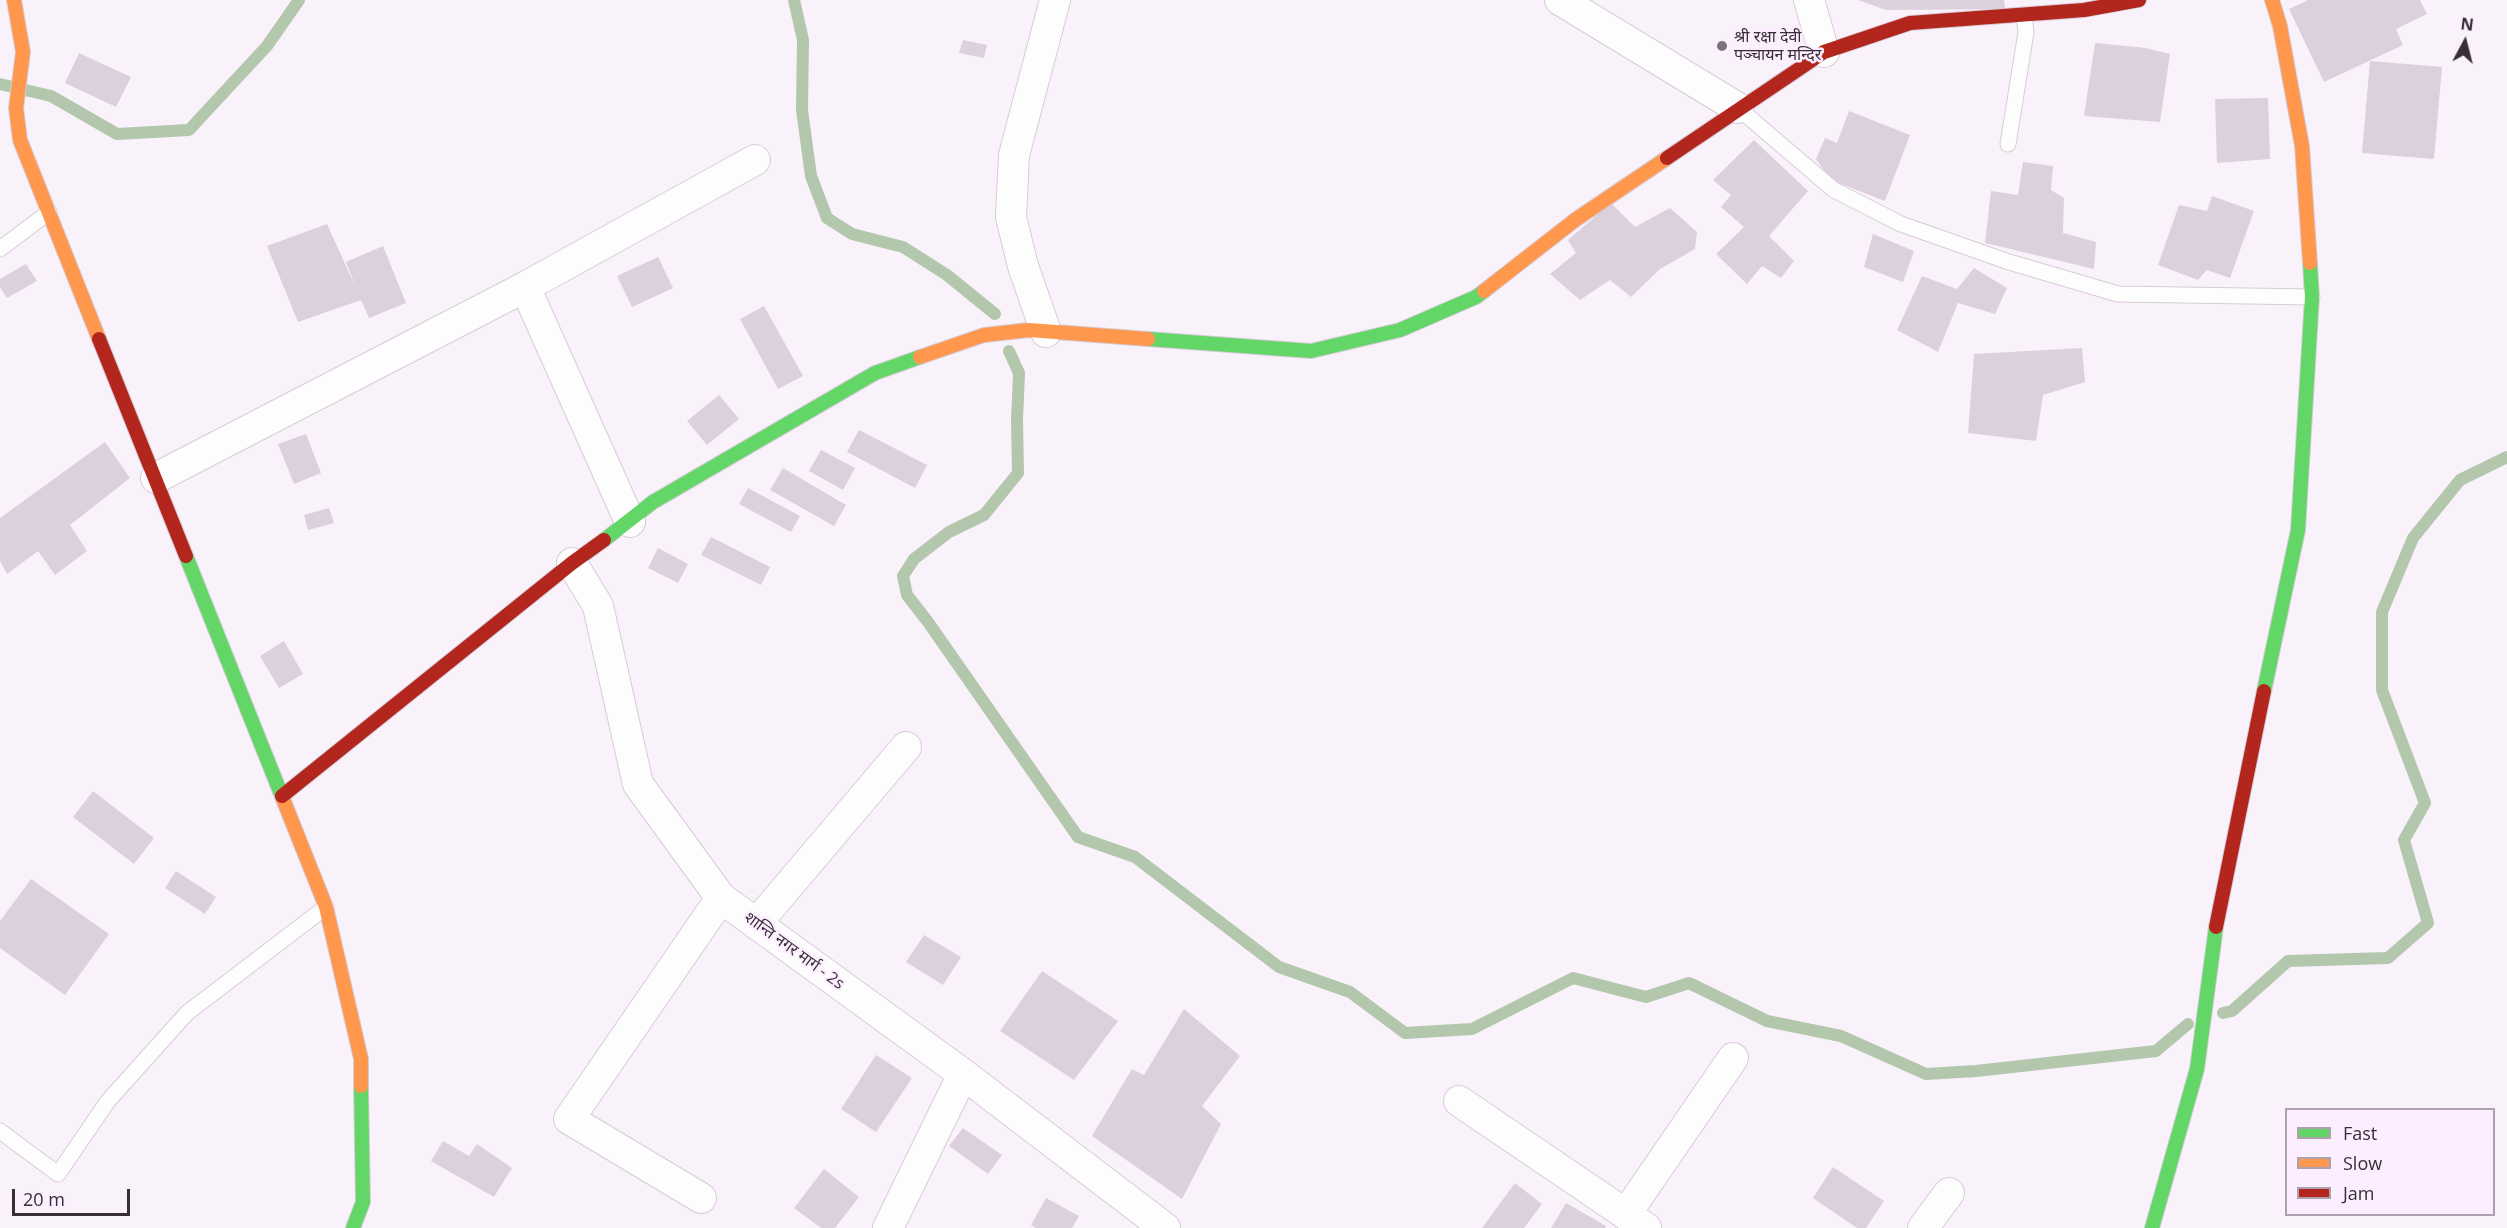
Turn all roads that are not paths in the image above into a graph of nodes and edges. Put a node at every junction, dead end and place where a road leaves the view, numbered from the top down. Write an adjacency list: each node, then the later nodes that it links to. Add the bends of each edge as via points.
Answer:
1 (14, 0): 12 (street, via 22,52 16,108 20,140)
2 (1055, 0): 16 (street, via 1014,155 1011,217)
3 (1560, 0): 9 (street)
4 (1809, 0): 8 (street)
5 (2139, 0): 7 (street)
6 (2272, 0): 15 (street, via 2302,146)
7 (2024, 15): 8 (street, via 1910,23); 10 (lane, via 2026,32)
8 (1824, 51): 9 (street)
9 (1738, 108): 15 (lane, via 1834,190 1900,224 2009,262 2118,294); 16 (street, via 1575,220 1476,297 1400,330 1311,351)
10 (2008, 144)
11 (755, 160): 14 (street)
12 (49, 212): 13 (lane); 17 (street)
13 (0, 249)
14 (525, 288): 17 (street); 18 (street)
15 (2312, 297): 36 (street, via 2298,530 2218,913 2197,1069)
16 (1046, 332): 18 (street, via 984,335 875,373 652,502)
17 (156, 478): 21 (street)
18 (630, 522): 19 (street)
19 (572, 563): 21 (street); 22 (street, शान्ति नगर मार्ग - 2s, via 598,606 638,784)
20 (906, 747): 24 (street)
21 (282, 796): 23 (street)
22 (722, 898): 24 (street, शान्ति नगर मार्ग - 2s); 30 (street, via 569,1119)
23 (326, 907): 28 (lane, via 187,1012 108,1101 58,1174); 32 (street, via 361,1059 363,1202)
24 (756, 924): 26 (street, शान्ति नगर मार्ग - 2s)
25 (1733, 1058): 31 (street)
26 (963, 1074): 33 (street); 34 (street, शान्ति नगर मार्ग - 2s)
27 (1459, 1101): 31 (street)
28 (0, 1131)
29 (1949, 1192): 35 (street)
30 (701, 1197)
31 (1636, 1221)
32 (353, 1228)
33 (888, 1228)
34 (1166, 1228)
35 (1923, 1228)
36 (2152, 1228)

